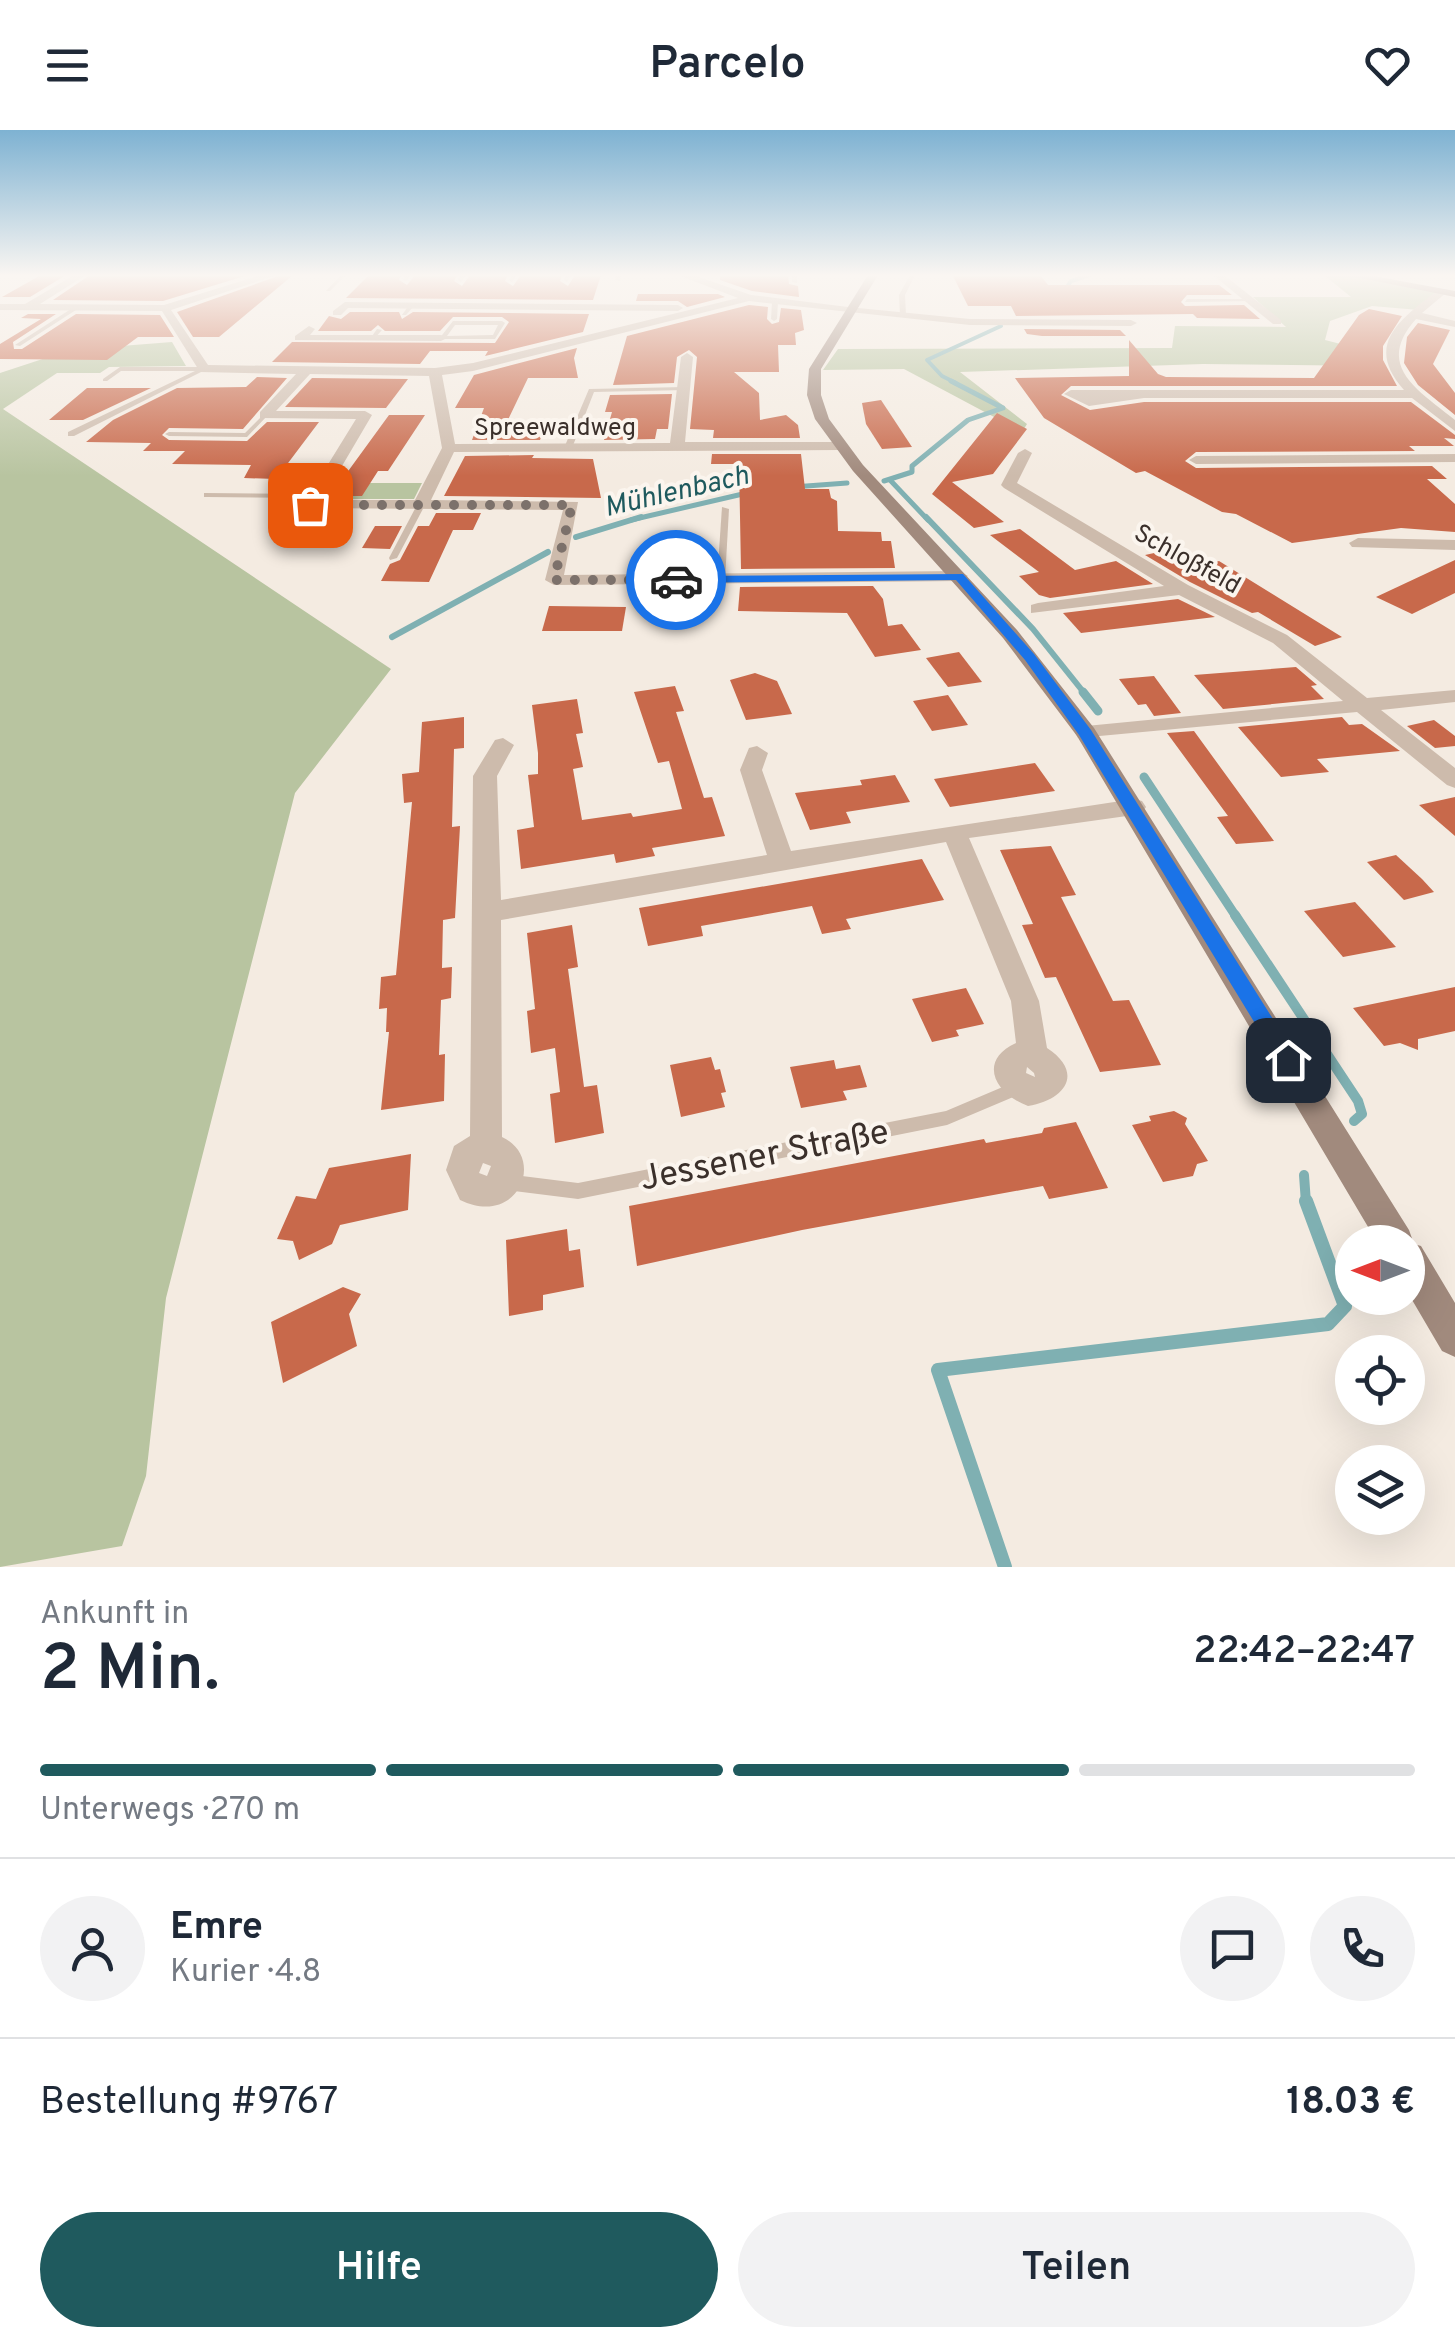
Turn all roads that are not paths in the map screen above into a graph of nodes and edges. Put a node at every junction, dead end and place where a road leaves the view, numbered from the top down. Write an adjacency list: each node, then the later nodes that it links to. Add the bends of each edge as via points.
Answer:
1 (21, 342): 9 (lane)
2 (187, 342): 12 (street)
3 (397, 342): 10 (street)
4 (441, 342): 10 (lane)
5 (475, 342): 10 (lane)
6 (576, 342): 10 (street, via 474,367)
7 (829, 342): 24 (street, via 813,380 818,407)
8 (1392, 342): 18 (street, via 1389,360)
9 (18, 344)
10 (433, 355): 14 (street); 25 (street, Spreewaldweg)
11 (687, 358): 17 (street, Spreewaldweg)
12 (204, 369): 13 (lane); 14 (street); 22 (lane)
13 (162, 370): 15 (lane, via 120,369); 16 (lane)
14 (306, 371): 20 (street)
15 (106, 380)
16 (148, 380)
17 (684, 389): 26 (lane, via 591,390); 27 (street, Spreewaldweg)
18 (1414, 394): 19 (street); 21 (street)
19 (1140, 395)
20 (265, 414): 23 (lane, via 247,435); 32 (street, via 365,415)
21 (1455, 427)
22 (71, 434)
23 (169, 434)
24 (839, 446): 27 (street, Spreewaldweg); 38 (street)
25 (450, 448): 26 (street, Spreewaldweg); 33 (street)
26 (568, 448): 27 (street, Spreewaldweg)
27 (678, 448)
28 (1025, 453): 40 (street, Schloßfeld, via 1009,485)
29 (1455, 458): 30 (street)
30 (1196, 460)
31 (208, 494): 32 (lane)
32 (317, 496): 33 (street, via 310,505)
33 (421, 505): 37 (lane); 39 (street, via 572,505 554,580)
34 (724, 509): 39 (lane)
35 (1358, 543): 36 (street)
36 (1455, 545)
37 (392, 558)
38 (959, 576): 39 (street); 44 (street)
39 (722, 580)
40 (1182, 589): 41 (street); 43 (street, Schloßfeld, via 1280,639)
41 (1038, 609)
42 (1455, 696): 43 (street)
43 (1363, 706): 44 (street); 47 (street, Schloßfeld)
44 (1086, 733): 48 (street)
45 (502, 744): 51 (street, Jessener Straße, via 485,776)
46 (757, 753): 50 (street, via 751,770)
47 (1455, 780)
48 (1134, 807): 49 (street); 54 (street)
49 (954, 832): 50 (street); 52 (street, Jessener Straße, via 1025,1001 1033,1055 1014,1057 1008,1072)
50 (782, 861): 51 (street)
51 (488, 912): 53 (street, Jessener Straße, via 486,1148 466,1159 461,1179 474,1192)
52 (1019, 1087): 53 (lane, Jessener Straße, via 947,1118 578,1191)
53 (503, 1181)
54 (1388, 1225)
55 (1425, 1288): 56 (street)
56 (1455, 1338)

